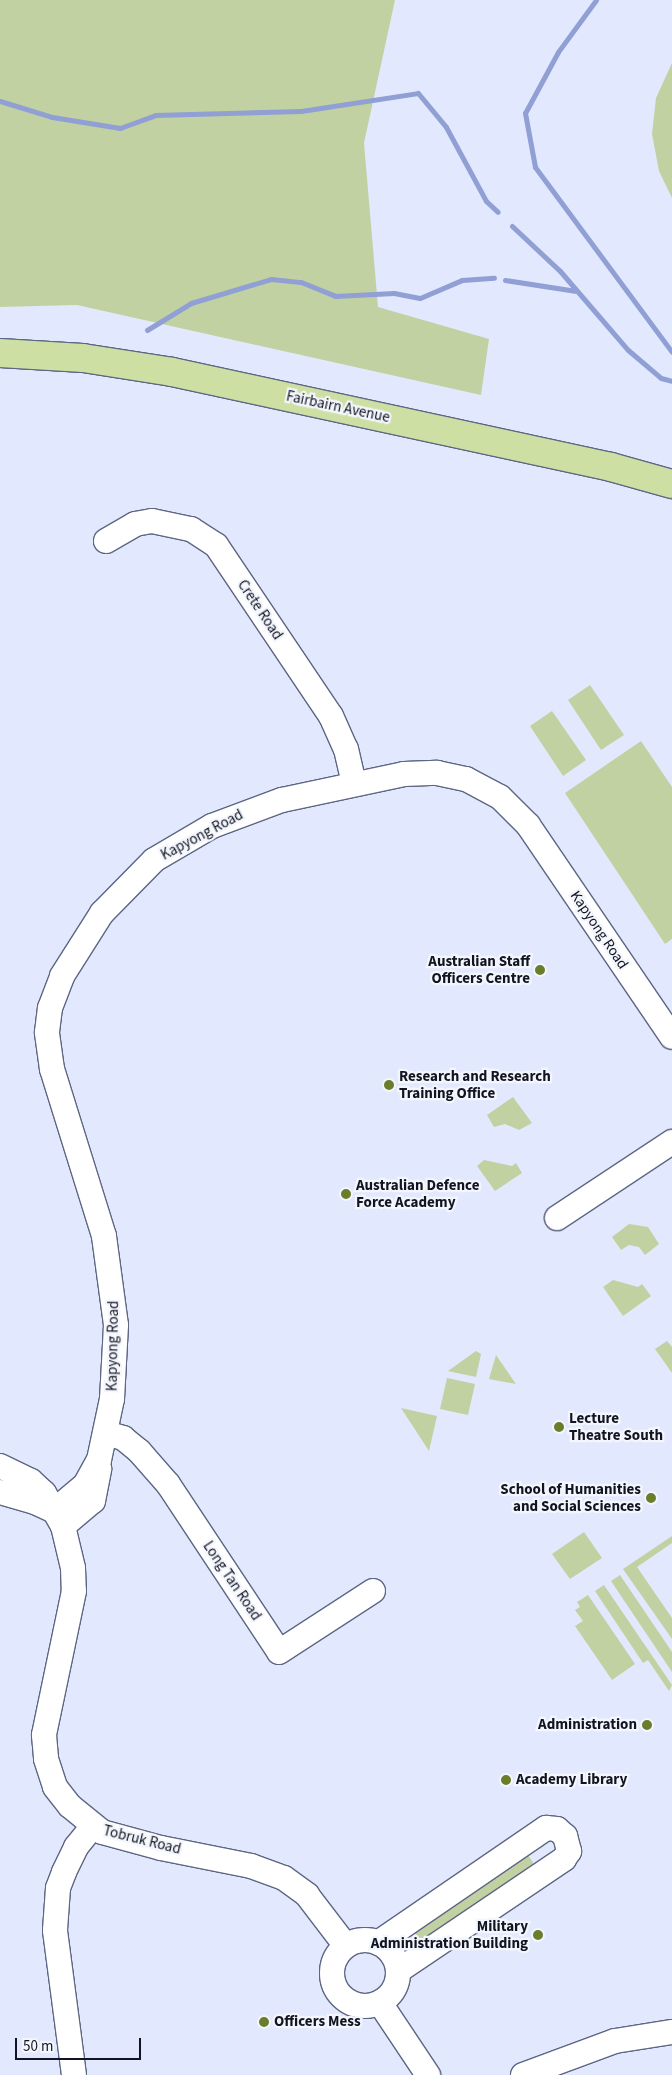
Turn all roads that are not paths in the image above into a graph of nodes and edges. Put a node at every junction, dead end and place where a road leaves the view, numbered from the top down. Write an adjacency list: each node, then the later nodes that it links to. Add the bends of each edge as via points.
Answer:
1 (0, 353): 2 (main road, Fairbairn Avenue, via 83,358 172,372)
2 (672, 484)
3 (106, 541): 4 (street, Crete Road, via 135,524 152,521 191,529 216,545 331,716 346,749)
4 (354, 784): 5 (street, Kapyong Road, via 404,774 438,773 474,782 500,797 528,825); 8 (street, Kapyong Road, via 259,807 174,846 144,868 110,902 62,976 50,1008 49,1052 104,1236 116,1305 115,1362)
5 (672, 1037)
6 (672, 1142): 7 (street)
7 (557, 1218)
8 (106, 1433): 11 (street, Kapyong Road, via 100,1460); 12 (street, Long Tan Road, via 123,1438 139,1451 168,1484 278,1652)
9 (0, 1466): 11 (street, Tobruk Road, via 38,1487)
10 (0, 1492): 11 (street, via 29,1499)
11 (58, 1519): 13 (street, Tobruk Road, via 73,1568 74,1591 48,1710 44,1735 46,1758 56,1787)
12 (373, 1591)
13 (92, 1826): 15 (street, Tobruk Road, via 102,1832 161,1848 243,1864 278,1876 307,1895); 19 (street, via 76,1848 58,1888 55,1930)
14 (378, 1942): 15 (street, via 365,1940); 16 (street, via 393,1955); 16 (street, via 542,1830 557,1828 565,1836 569,1851 564,1859)
15 (346, 1946): 17 (street, via 333,1963 332,1977 337,1991 353,2004 368,2006)
16 (398, 1971): 17 (street, via 394,1987)
17 (380, 2003): 20 (street)
18 (672, 2032): 21 (street, via 615,2041)
19 (74, 2075)
20 (428, 2075)
21 (523, 2075)

